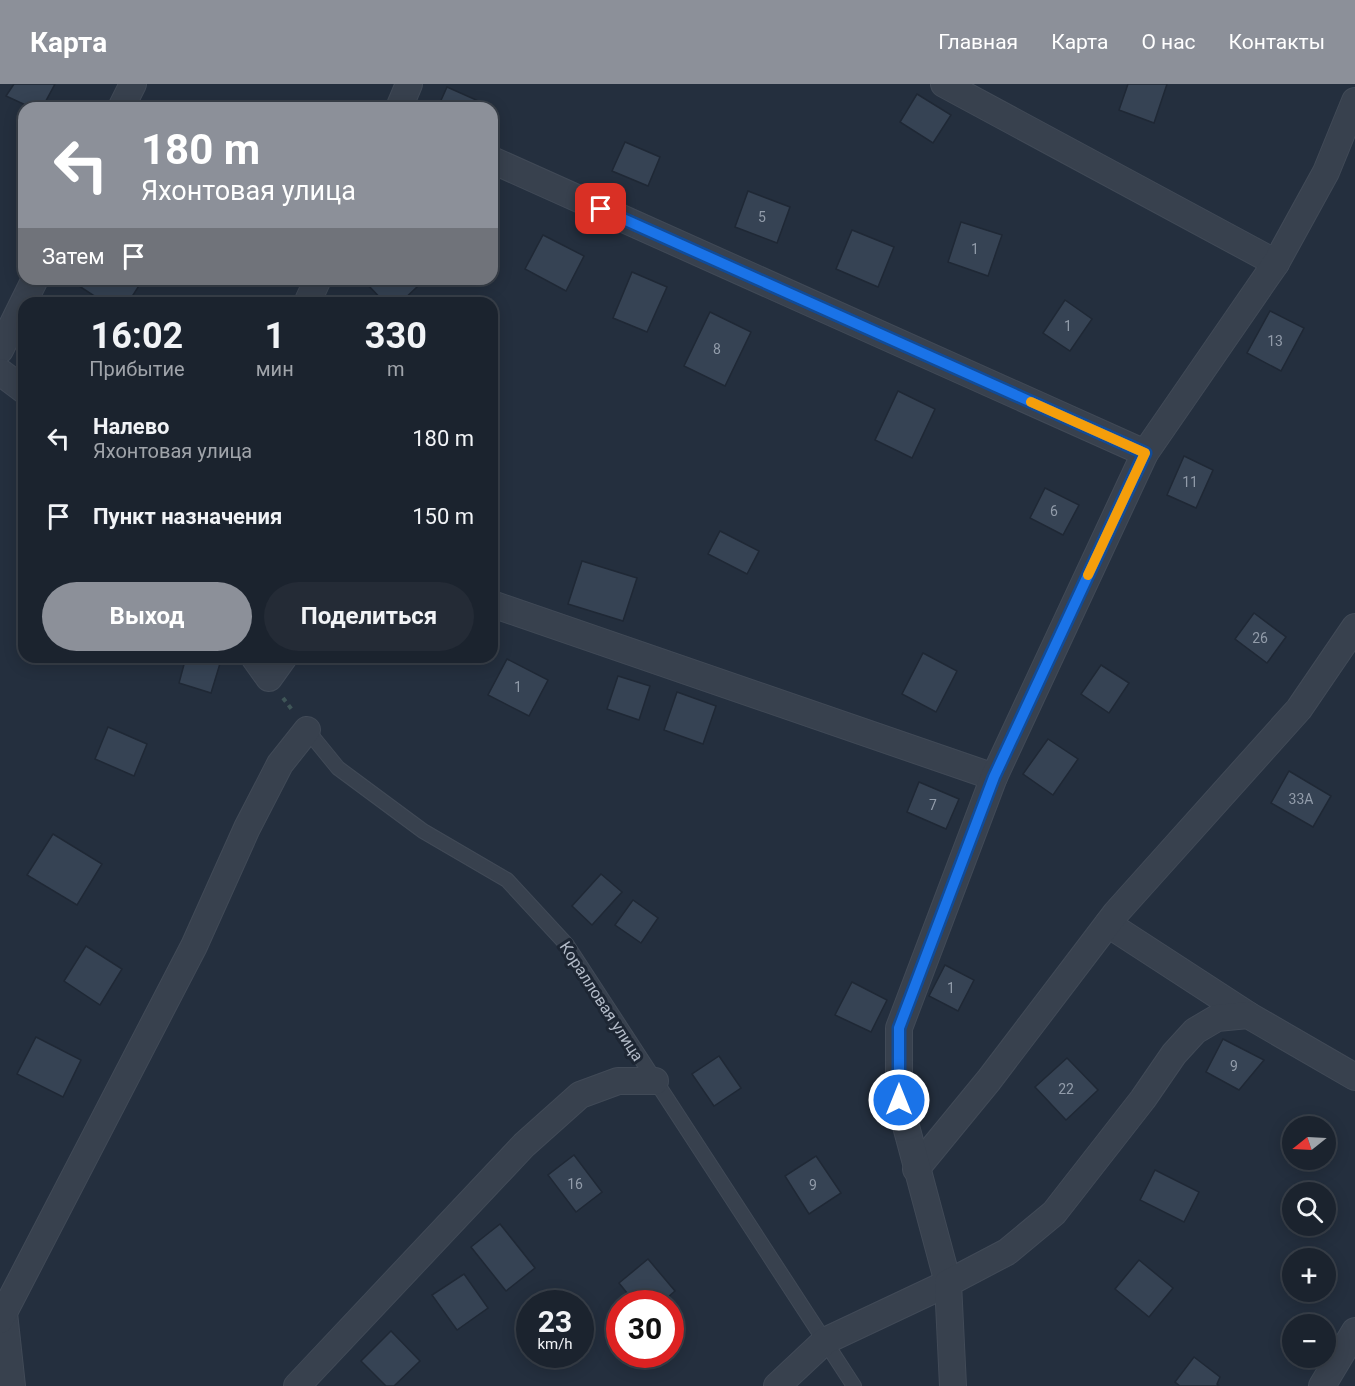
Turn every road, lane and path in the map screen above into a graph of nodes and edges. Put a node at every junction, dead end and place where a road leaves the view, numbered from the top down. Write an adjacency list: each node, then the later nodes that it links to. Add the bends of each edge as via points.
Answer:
1 (133, 84): 5 (street)
2 (410, 84): 6 (street)
3 (944, 84): 8 (street)
4 (1355, 101): 8 (street, via 1326,172)
5 (124, 102)
6 (402, 102)
7 (498, 163): 15 (street)
8 (1276, 263): 15 (street)
9 (0, 302): 10 (street)
10 (18, 303)
11 (18, 313): 12 (street)
12 (0, 350)
13 (0, 372): 14 (street)
14 (18, 386)
15 (1145, 453): 22 (street)
16 (498, 606): 22 (street)
17 (1355, 627): 23 (street, via 1299,709)
18 (258, 663): 20 (street)
19 (280, 663): 20 (street)
20 (269, 678): 21 (path)
21 (307, 730): 26 (lane, Коралловая улица, via 338,768 423,831 507,880 567,945); 29 (street, via 275,773 194,946)
22 (994, 777): 27 (street, via 899,1028 899,1100)
23 (1108, 924): 24 (street); 27 (street)
24 (1248, 1015): 25 (street); 28 (street, via 1217,1018 1195,1031 1054,1213 1007,1252)
25 (1355, 1077)
26 (655, 1081): 31 (lane, Коралловая улица); 33 (street, via 618,1081 580,1095 524,1145)
27 (916, 1168): 28 (street)
28 (948, 1283): 31 (street); 36 (street)
29 (2, 1316): 32 (street)
30 (1355, 1331): 37 (street)
31 (825, 1341): 34 (street); 35 (lane, Коралловая улица)
32 (12, 1386)
33 (297, 1386)
34 (777, 1386)
35 (854, 1386)
36 (953, 1386)
37 (1322, 1386)

